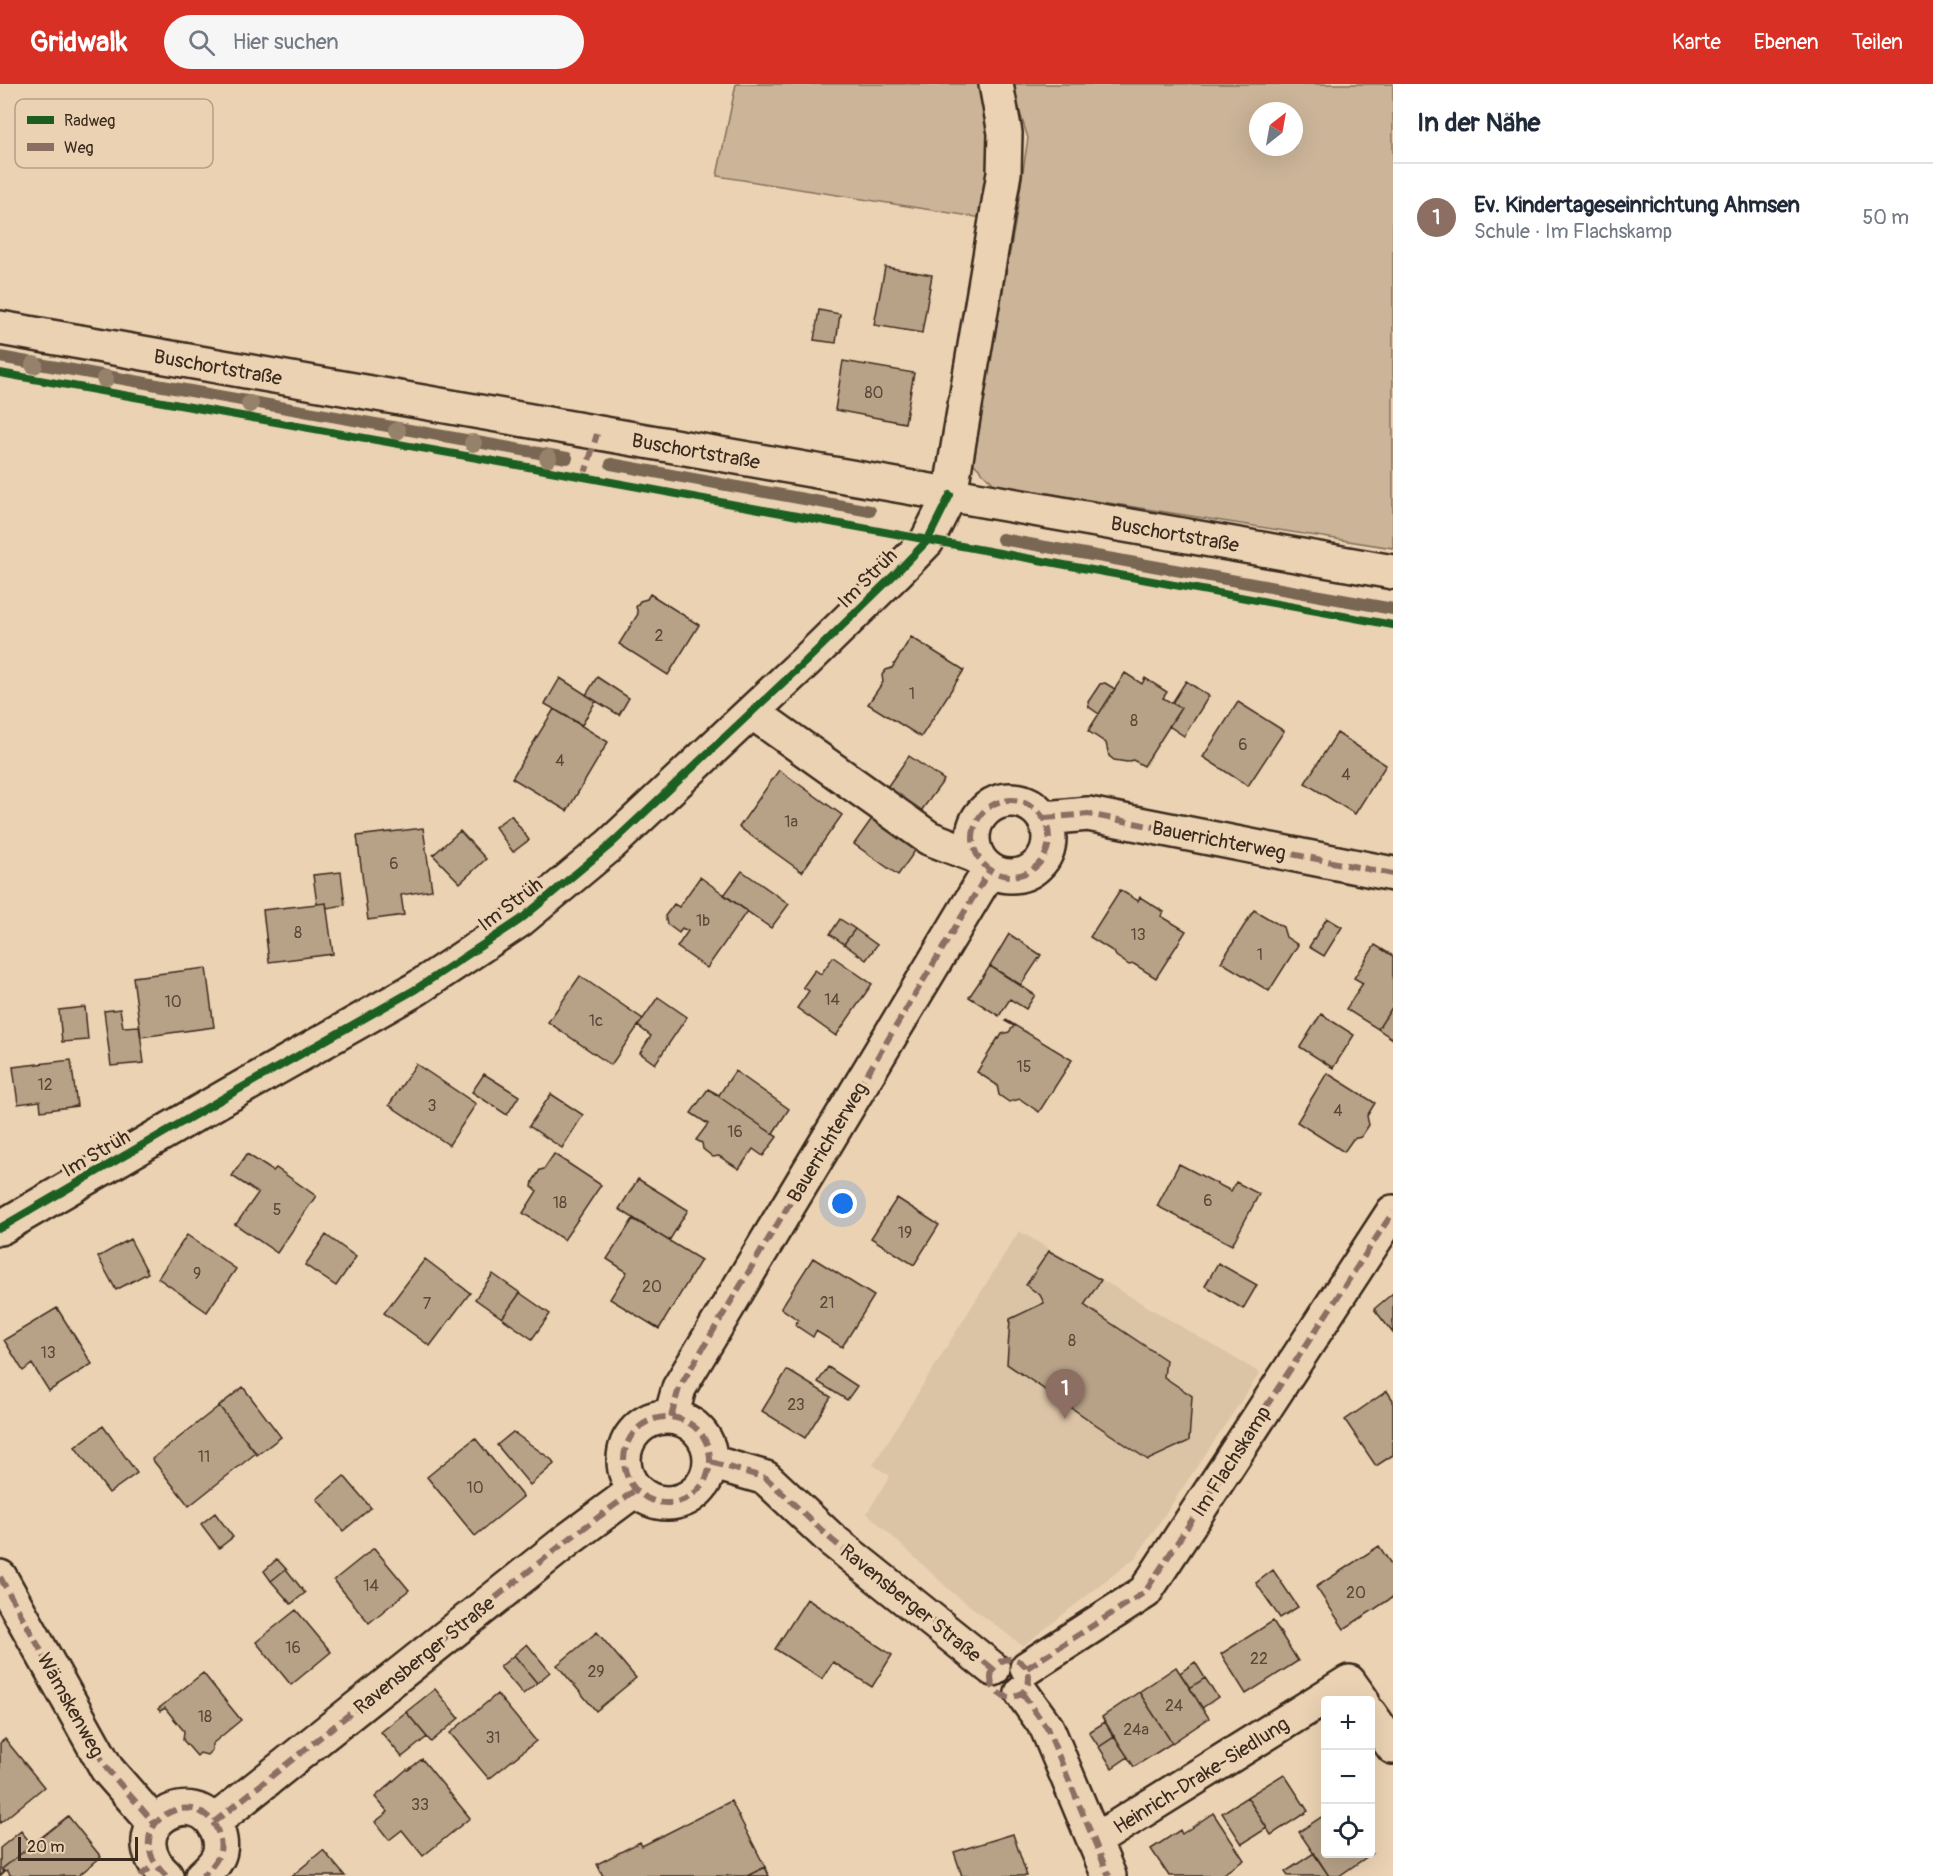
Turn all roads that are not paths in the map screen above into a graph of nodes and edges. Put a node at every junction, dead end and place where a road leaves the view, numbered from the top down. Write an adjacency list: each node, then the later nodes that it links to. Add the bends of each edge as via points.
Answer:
1 (996, 84): 3 (street, Im Strüh, via 1005,133 1004,173)
2 (0, 328): 3 (street, Buschortstraße)
3 (950, 495): 4 (street, Buschortstraße); 5 (street, Im Strüh, via 927,541)
4 (1393, 572)
5 (752, 712): 7 (street, via 929,838); 10 (street, Im Strüh, via 610,845 520,920 416,989)
6 (1045, 818): 7 (street, via 1050,838 1044,858 1029,872 1009,876); 7 (street, via 1027,802 1003,799 982,811 972,833); 8 (street, Bauerrichterweg, via 1088,814)
7 (983, 864): 12 (street, Bauerrichterweg, via 679,1388)
8 (1393, 874)
9 (1393, 1212): 11 (street, Im Flachskamp)
10 (0, 1228)
11 (1384, 1248): 16 (street, Im Flachskamp, via 1145,1592)
12 (671, 1417): 13 (street, via 692,1425 706,1441); 14 (street, via 654,1419 639,1427 628,1441 626,1475)
13 (711, 1462): 14 (street, via 705,1481 692,1496 672,1503 653,1501); 16 (street, Ravensberger Straße, via 766,1478 832,1540 993,1669 992,1684 999,1694 1011,1697)
14 (635, 1490): 22 (street, Ravensberger Straße)
15 (0, 1577): 23 (street, Wämskenweg, via 107,1769)
16 (1025, 1681): 24 (street)
17 (1327, 1696): 18 (street, Heinrich-Drake-Siedlung, via 1349,1682)
18 (1359, 1696)
19 (1321, 1699): 24 (street, Heinrich-Drake-Siedlung)
20 (1375, 1720): 21 (street)
21 (1393, 1748)
22 (214, 1822): 23 (street, via 200,1812 184,1808 167,1812); 26 (street, via 221,1842 216,1863)
23 (155, 1824): 25 (street, via 149,1837)
24 (1094, 1841): 27 (street)
25 (153, 1872)
26 (202, 1876)
27 (1109, 1876)

